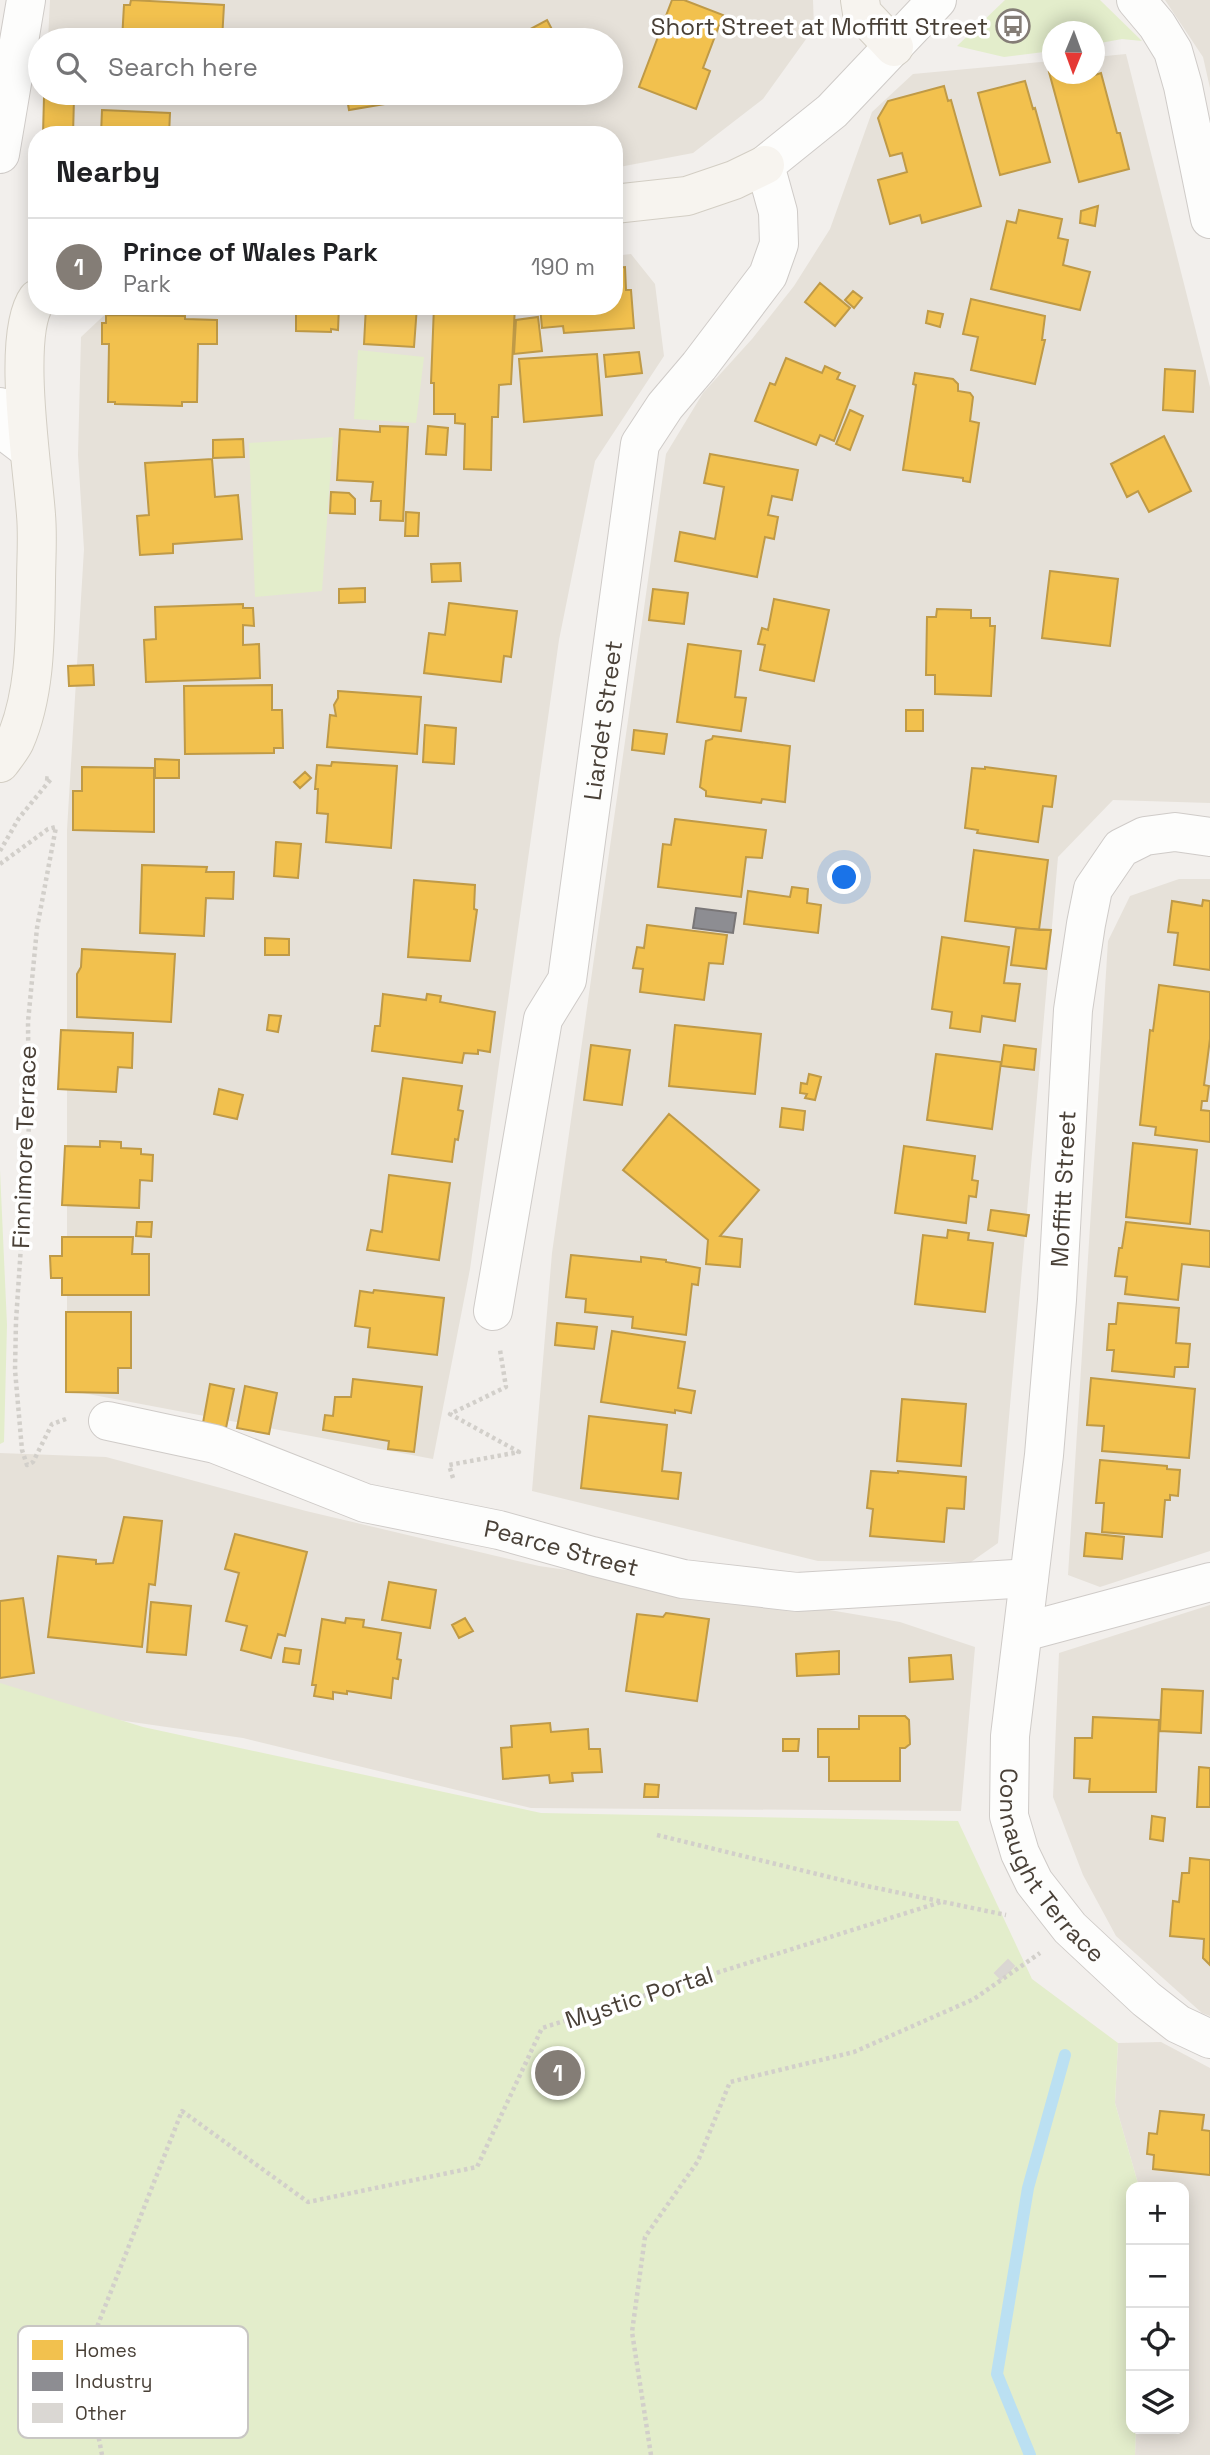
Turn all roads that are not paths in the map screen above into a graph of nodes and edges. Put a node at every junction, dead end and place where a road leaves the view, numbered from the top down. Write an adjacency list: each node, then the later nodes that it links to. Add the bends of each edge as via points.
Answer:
1 (26, 0): 6 (street)
2 (860, 0): 5 (street, via 862,13)
3 (937, 0): 5 (street)
4 (1136, 0): 9 (street, via 1173,51)
5 (894, 47): 7 (street, via 832,111)
6 (0, 154)
7 (765, 165): 8 (street, via 687,195); 15 (street, Liardet Street, via 778,212 779,244 768,275 640,444 567,980 543,1019)
8 (623, 203)
9 (1210, 219)
10 (31, 315): 12 (street, via 26,329)
11 (0, 407): 12 (street, via 6,432)
12 (28, 449): 13 (street, via 36,515 35,628 29,694 14,742)
13 (16, 770)
14 (1210, 838): 17 (street, Moffitt Street, via 1175,832 1145,835 1121,848 1093,889 1073,1010 1057,1300)
15 (494, 1311)
16 (91, 1419): 17 (street, Pearce Street, via 215,1444 365,1503 466,1523 683,1579 797,1592)
17 (1029, 1578): 19 (street, Moffitt Street)
18 (1210, 1582): 19 (street)
19 (1024, 1632): 20 (street, Connaught Terrace, via 1010,1736 1009,1816 1020,1853 1034,1882 1061,1916 1146,1999 1178,2024)
20 (1210, 2039)

